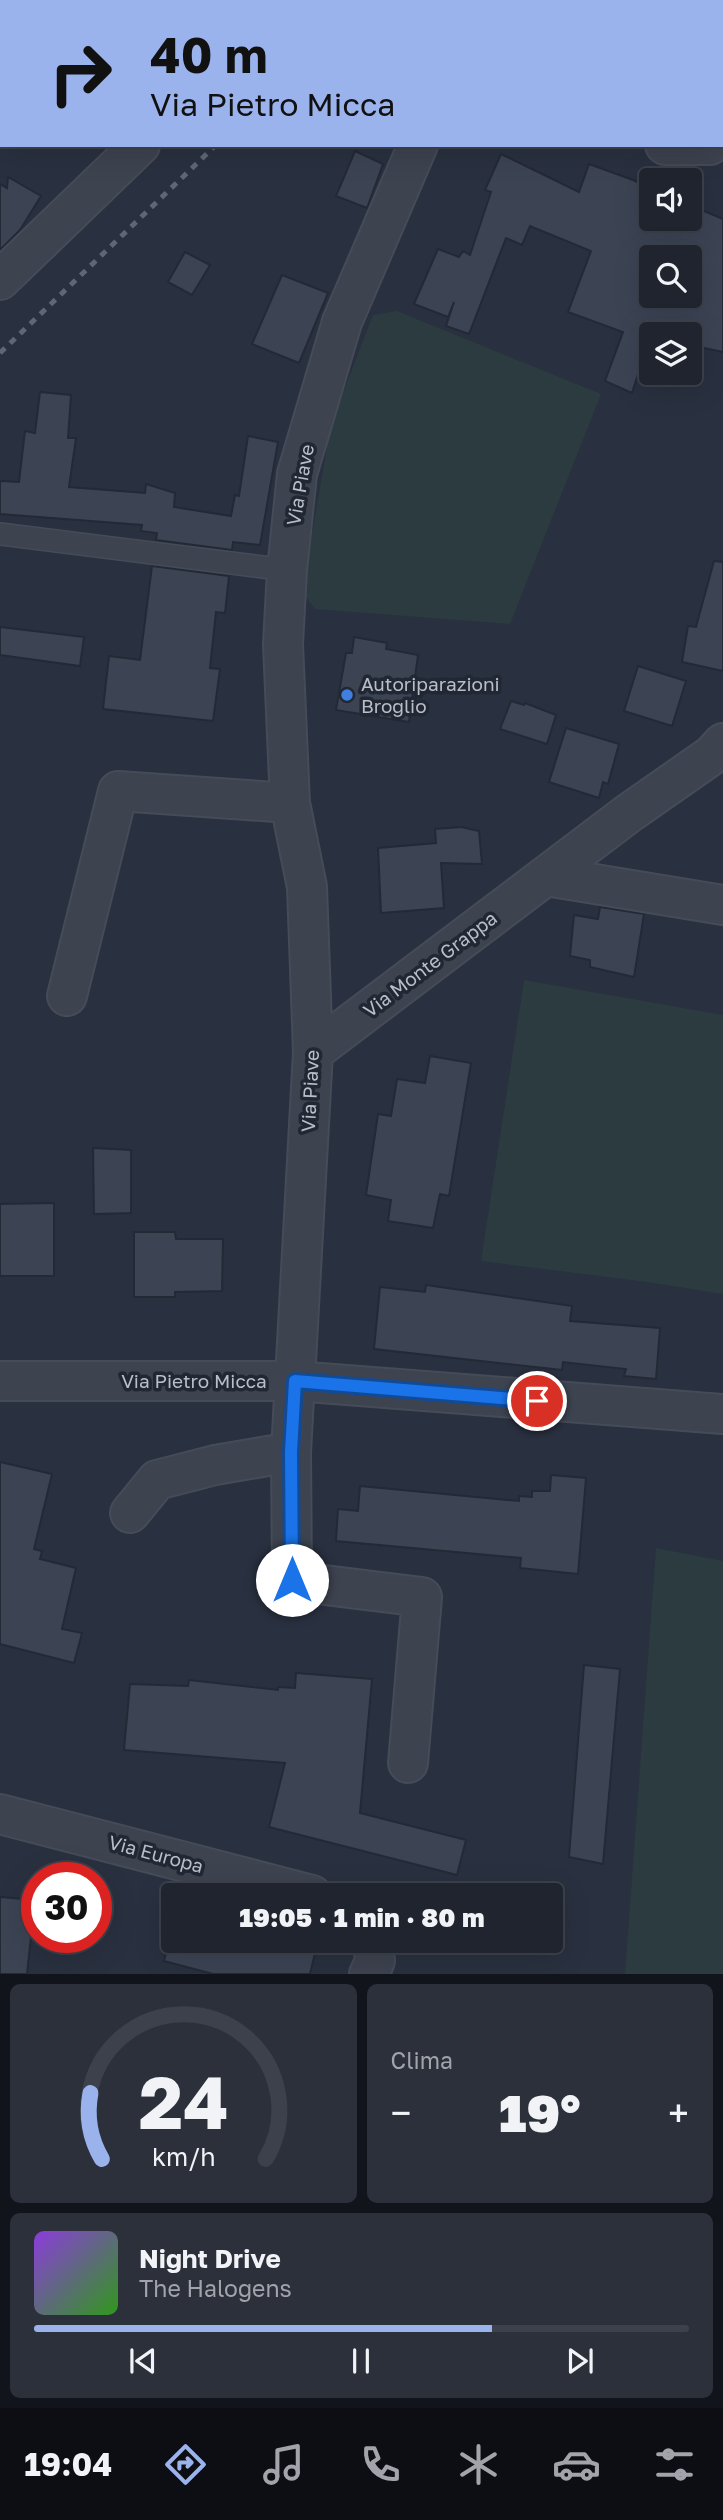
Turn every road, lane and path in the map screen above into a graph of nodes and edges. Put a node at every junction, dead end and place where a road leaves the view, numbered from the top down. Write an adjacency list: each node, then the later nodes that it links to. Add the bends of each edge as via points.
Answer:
1 (138, 147): 3 (street)
2 (417, 147): 5 (street, Via Piave, via 342,322 298,474)
3 (0, 280)
4 (0, 534): 5 (lane)
5 (287, 570): 7 (street, Via Piave, via 283,644)
6 (719, 752): 8 (street, Via Monte Grappa)
7 (290, 803): 10 (street, via 118,791); 11 (street, Via Piave, via 307,887)
8 (546, 876): 9 (street); 11 (street, Via Monte Grappa)
9 (723, 905)
10 (66, 996)
11 (313, 1052): 13 (street, Via Piave)
12 (0, 1381): 13 (street, Via Pietro Micca)
13 (295, 1381): 14 (street, Via Pietro Micca); 15 (street, Via Piave)
14 (723, 1414)
15 (291, 1452): 16 (street, via 157,1480); 17 (street, Via Piave, via 292,1580 422,1597)
16 (130, 1513)
17 (408, 1763)
18 (0, 1814): 19 (street, Via Europa)
19 (266, 1883)
20 (374, 1953): 21 (street)
21 (369, 1974)

